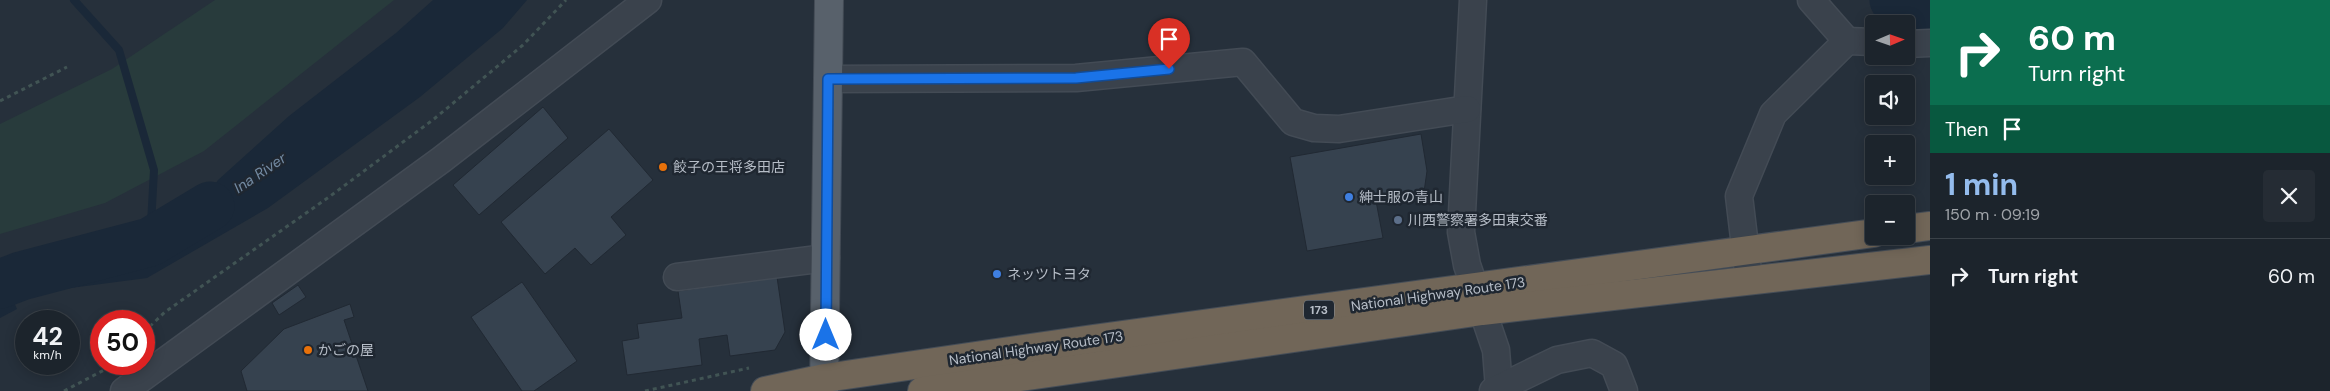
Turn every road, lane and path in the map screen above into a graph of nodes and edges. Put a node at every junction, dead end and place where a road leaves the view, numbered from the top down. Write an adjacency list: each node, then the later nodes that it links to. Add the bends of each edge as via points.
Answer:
1 (566, 0): 23 (path, via 523,45 434,119)
2 (648, 0): 29 (street, via 441,160)
3 (829, 0): 11 (main road)
4 (1473, 0): 13 (street)
5 (1812, 0): 6 (street)
6 (1847, 41): 7 (street); 17 (street, via 1773,114 1739,196)
7 (1865, 42)
8 (1930, 43): 9 (street)
9 (1915, 44)
10 (67, 67): 12 (path)
11 (828, 79): 13 (street, via 1076,78 1243,62 1294,122 1314,128 1339,129); 18 (main road)
12 (0, 102)
13 (1468, 109): 22 (street, via 1461,232)
14 (1930, 226): 15 (highway)
15 (1915, 228)
16 (1865, 234): 17 (highway, National Highway Route 173 / 173)
17 (1745, 250): 21 (street); 22 (highway, National Highway Route 173 / 173)
18 (826, 258): 20 (street); 26 (main road)
19 (1930, 260): 21 (highway, National Highway Route 173 / 173)
20 (677, 277)
21 (1749, 280): 22 (highway, National Highway Route 173 / 173)
22 (1478, 300): 26 (highway, National Highway Route 173 / 173, via 1093,339); 27 (street, via 1496,350); 31 (highway, National Highway Route 173 / 173)
23 (155, 322)
24 (95, 375): 28 (path)
25 (758, 379): 26 (highway, National Highway Route 173 / 173); 30 (path)
26 (824, 385)
27 (1496, 390): 32 (street, via 1557,360 1592,352 1614,365)
28 (64, 391)
29 (124, 391)
30 (645, 391)
31 (922, 391)
32 (1624, 391)

